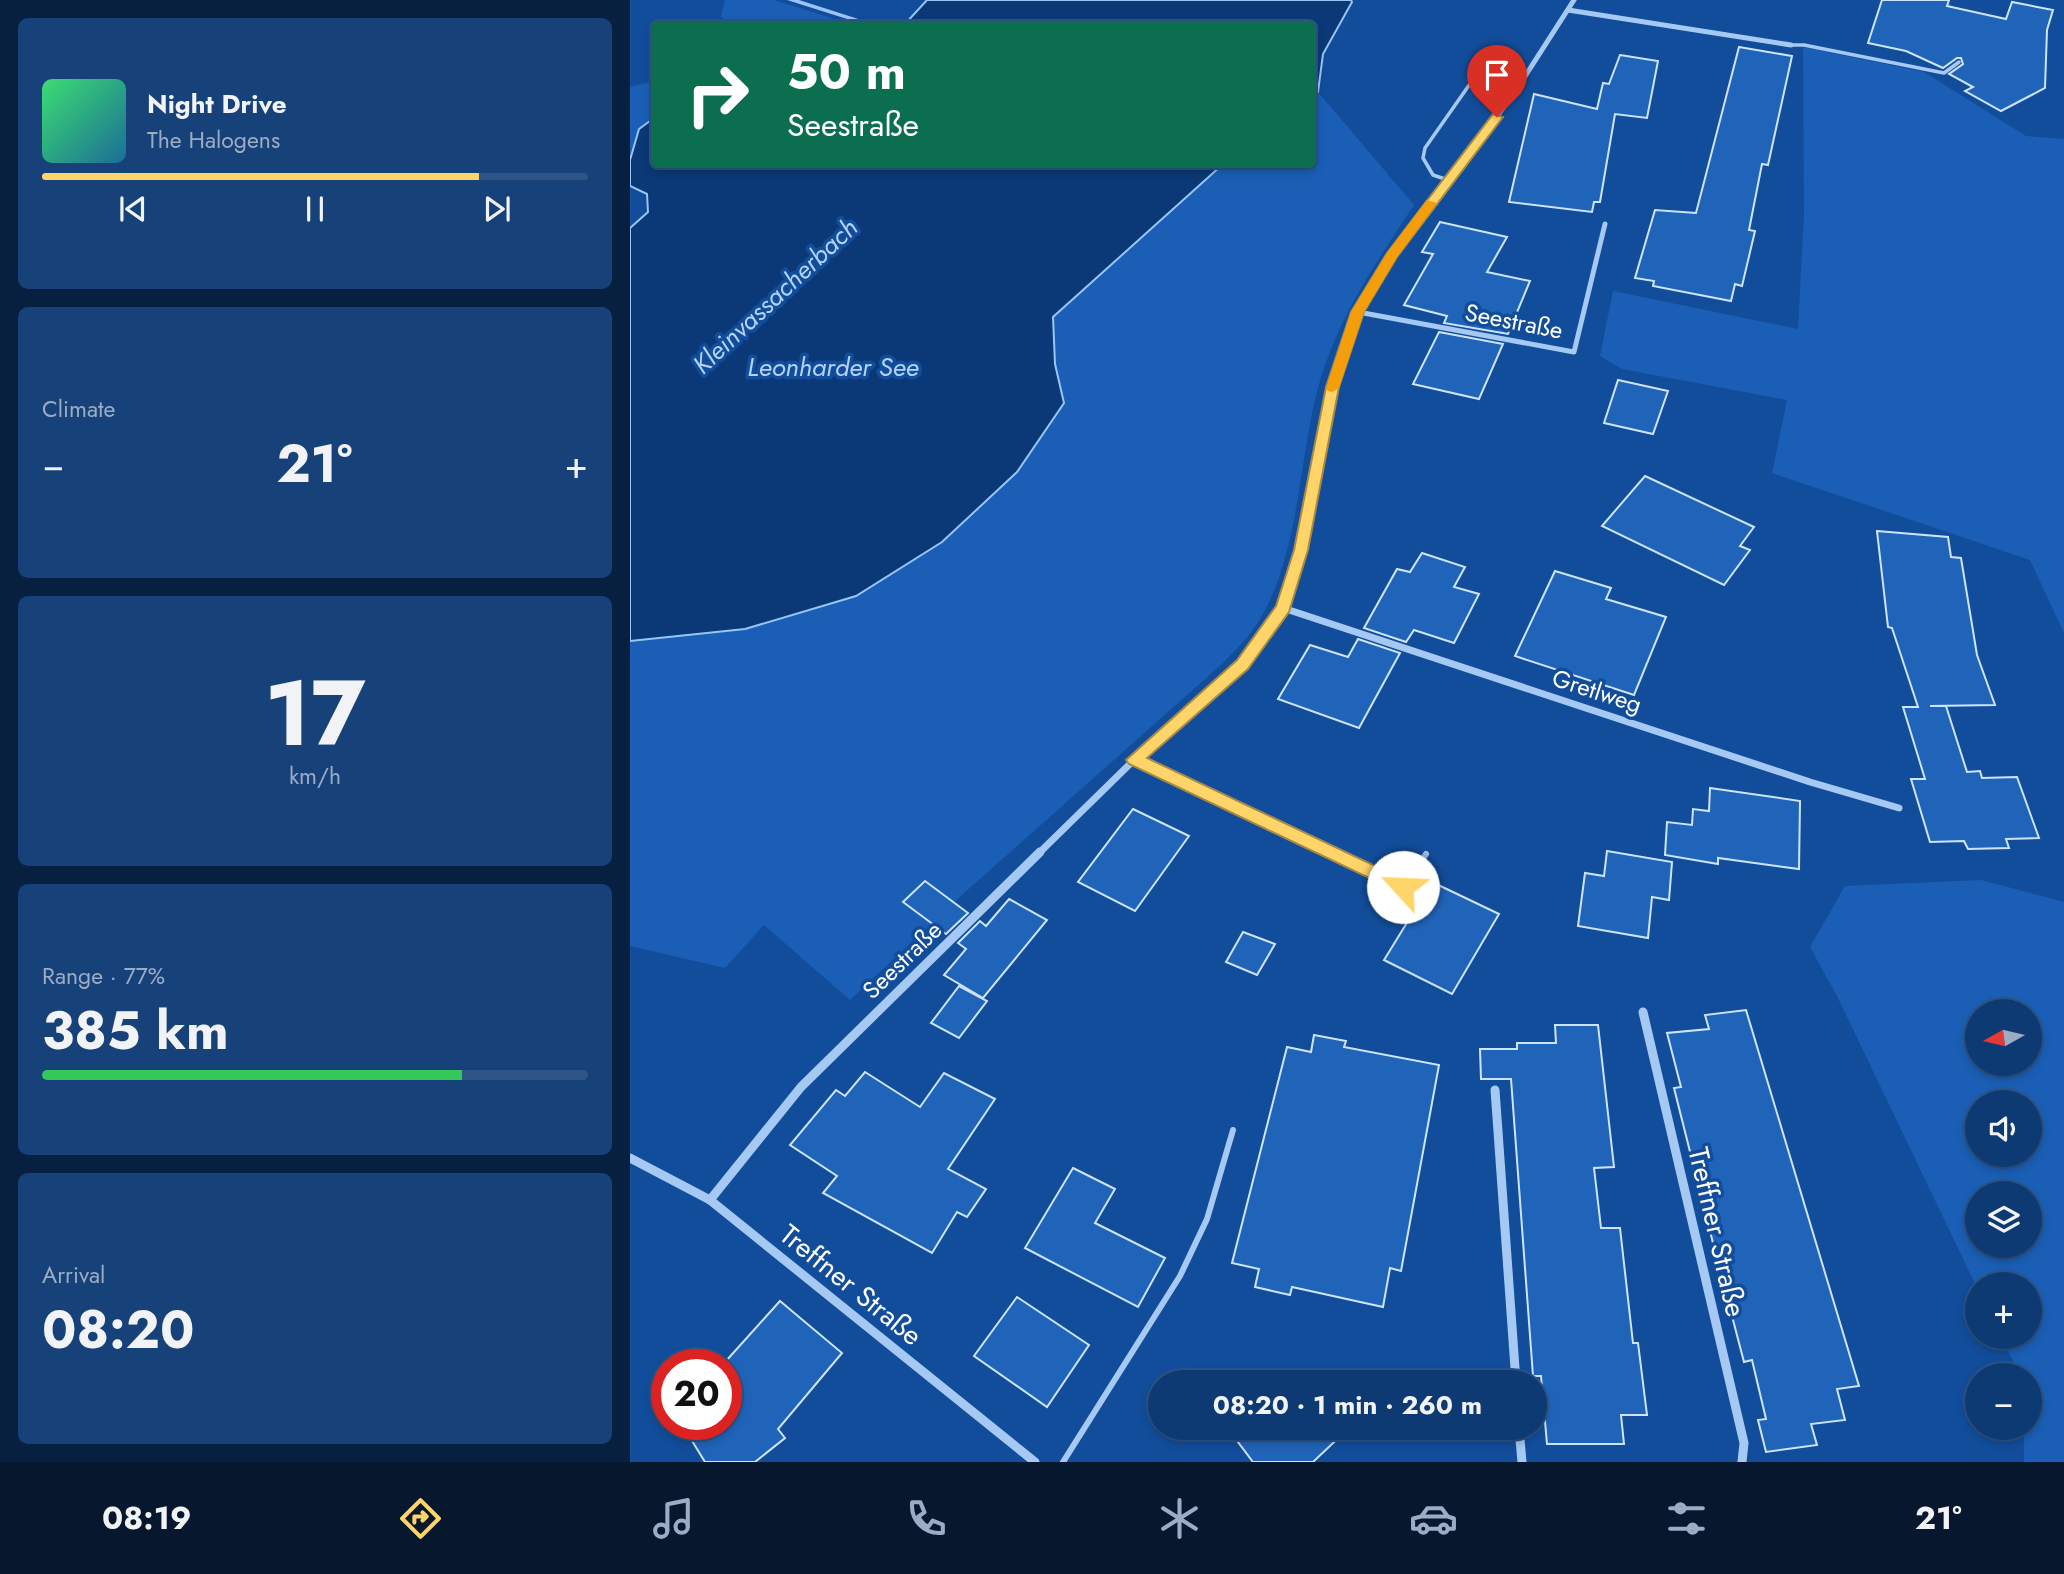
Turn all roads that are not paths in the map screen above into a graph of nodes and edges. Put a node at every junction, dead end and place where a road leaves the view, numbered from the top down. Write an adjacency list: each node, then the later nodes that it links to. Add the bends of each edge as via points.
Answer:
1 (1574, 0): 2 (street, Seestraße)
2 (1569, 10): 3 (street); 6 (street, Seestraße, via 1513,95)
3 (1791, 45): 5 (lane, via 1944,73)
4 (1486, 61): 6 (lane, via 1425,148 1423,158 1433,175)
5 (1959, 62)
6 (1448, 180): 8 (street, Seestraße, via 1391,256)
7 (1605, 224): 8 (street, Seestraße, via 1574,352)
8 (1358, 312): 9 (street, Seestraße, via 1333,387 1301,550)
9 (1283, 608): 10 (street, Seestraße, via 1242,664); 11 (street, Gretlweg)
10 (1134, 760): 12 (lane, via 1403,887); 17 (street, Seestraße, via 801,1087)
11 (1899, 808)
12 (1426, 854)
13 (1643, 1012): 23 (street, Treffner Straße, via 1744,1443)
14 (1496, 1090): 18 (street)
15 (1233, 1130): 21 (lane, via 1207,1219 1180,1276)
16 (630, 1158): 17 (street, Treffner Straße)
17 (710, 1200): 20 (street, Treffner Straße)
18 (1515, 1370)
19 (1520, 1440): 22 (street)
20 (1035, 1462)
21 (1063, 1462)
22 (1522, 1462)
23 (1742, 1462)

